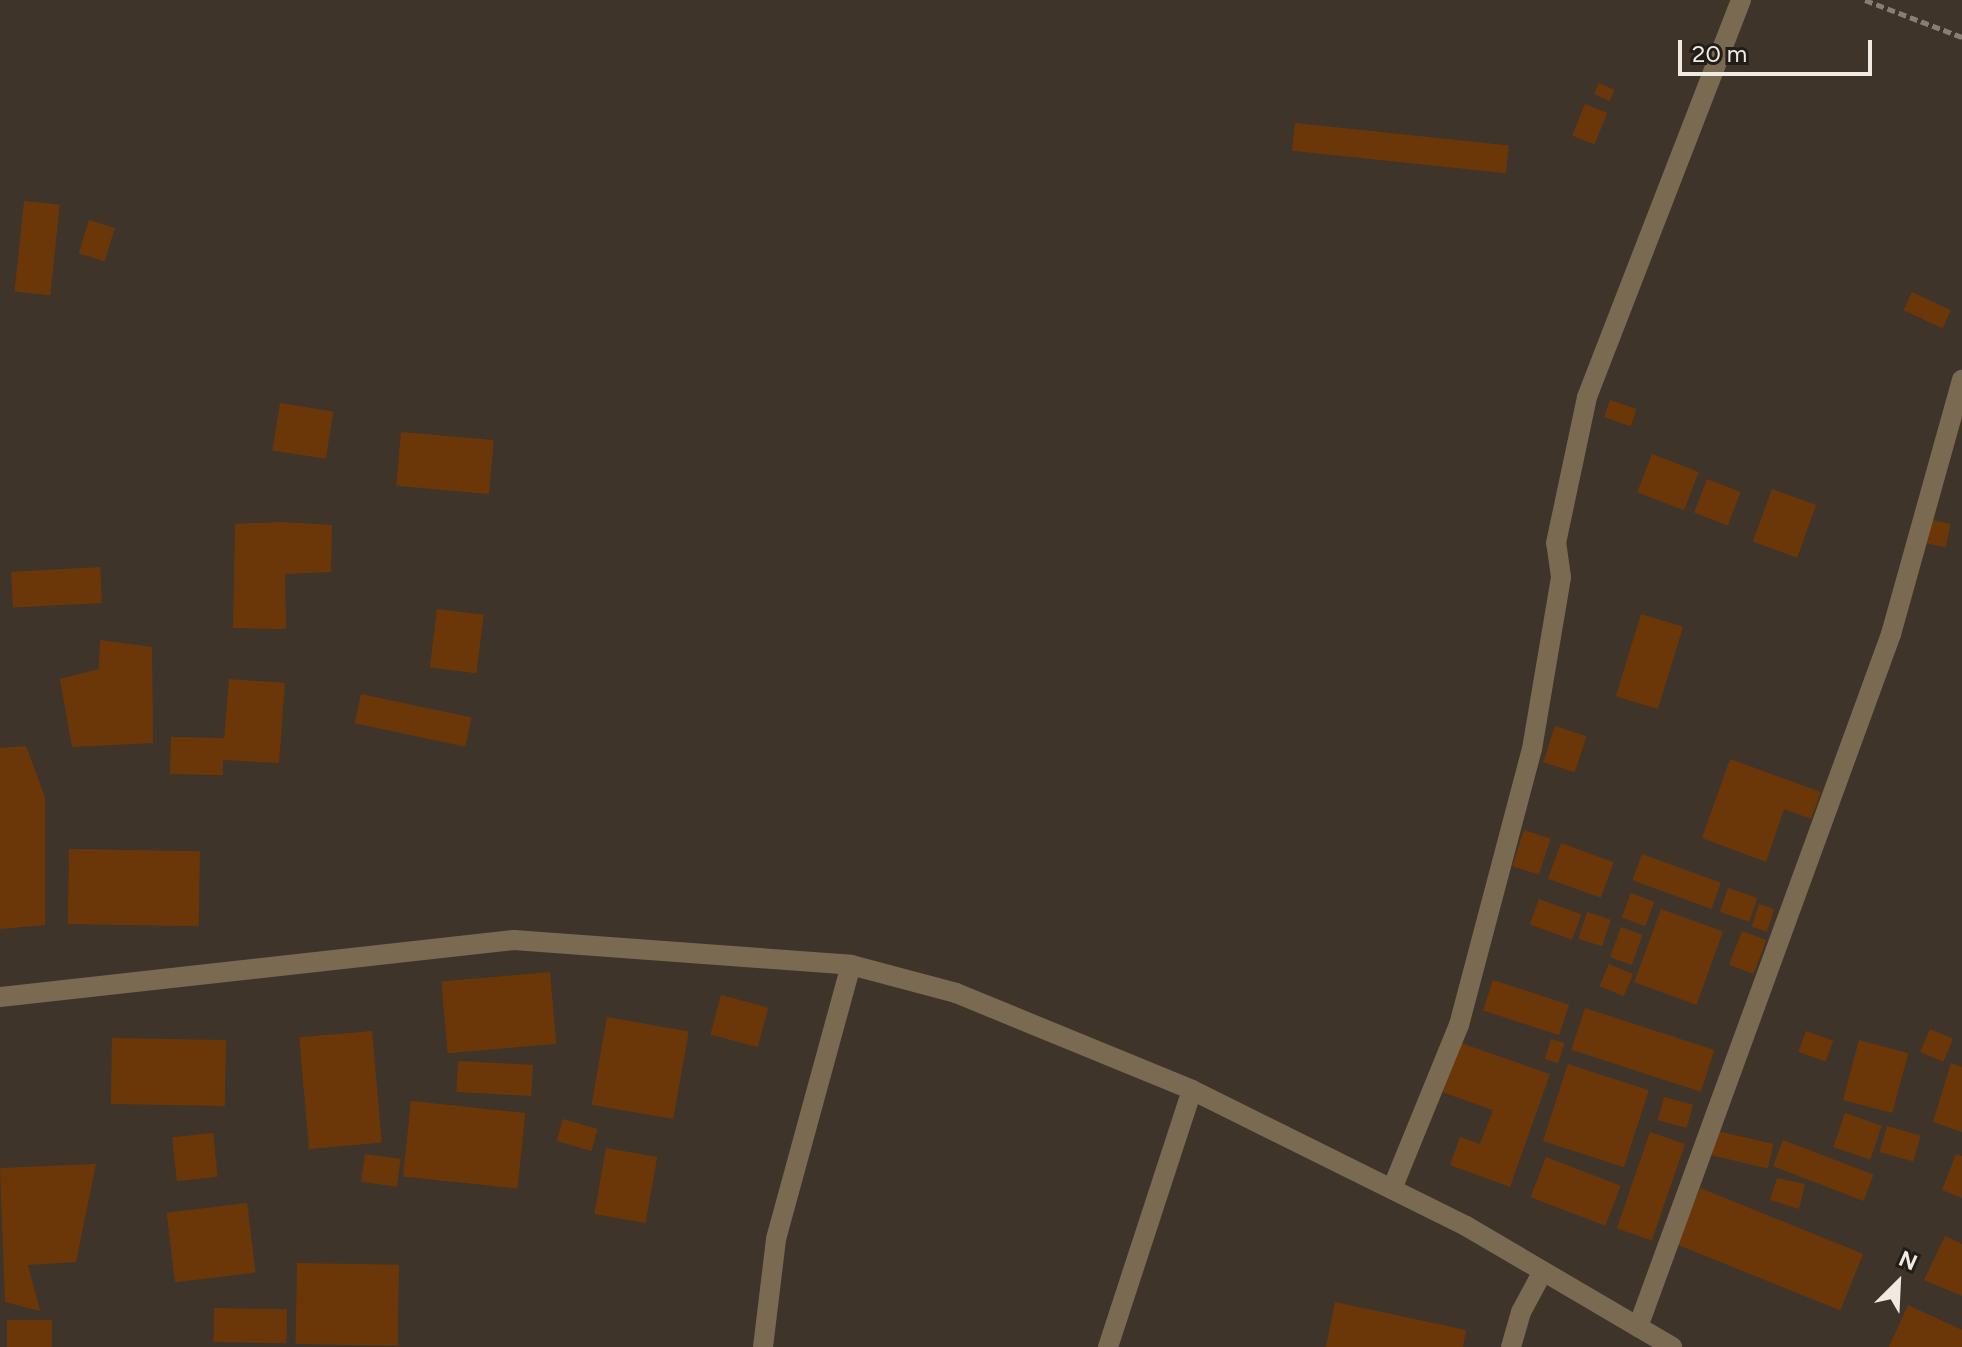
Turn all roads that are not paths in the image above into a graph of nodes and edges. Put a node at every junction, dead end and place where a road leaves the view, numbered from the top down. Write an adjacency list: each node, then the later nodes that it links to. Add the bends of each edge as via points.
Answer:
1 (1741, 0): 6 (street, via 1587,397 1556,543 1561,577 1532,749 1459,1025)
2 (1962, 380): 8 (street, via 1891,634)
3 (851, 965): 4 (street, via 514,940); 5 (street, via 956,993); 9 (street, via 776,1239)
4 (0, 997)
5 (1192, 1090): 6 (street); 10 (street)
6 (1392, 1189): 7 (street)
7 (1542, 1273): 8 (street); 11 (street, via 1521,1312)
8 (1638, 1327): 12 (street)
9 (763, 1347)
10 (1108, 1347)
11 (1511, 1347)
12 (1672, 1347)

